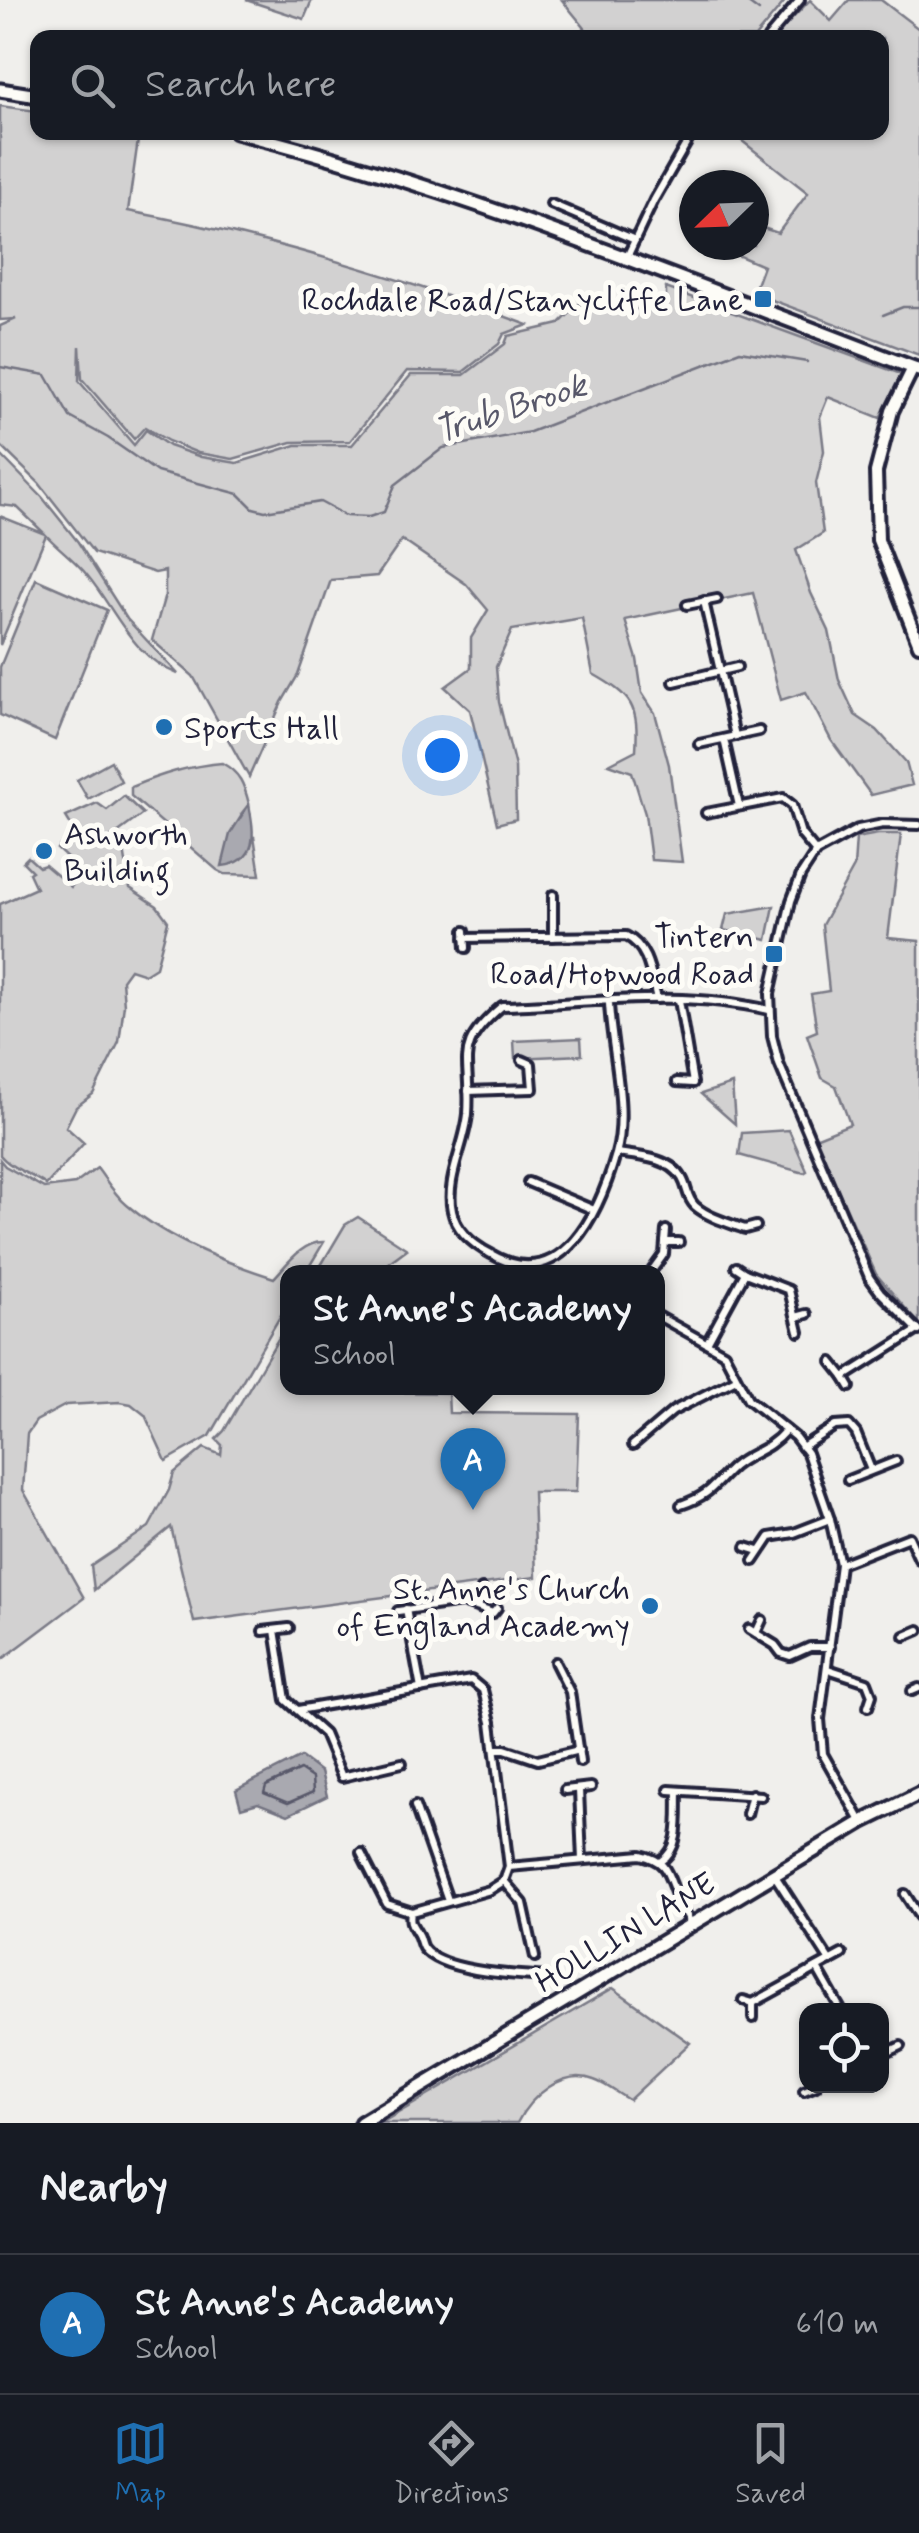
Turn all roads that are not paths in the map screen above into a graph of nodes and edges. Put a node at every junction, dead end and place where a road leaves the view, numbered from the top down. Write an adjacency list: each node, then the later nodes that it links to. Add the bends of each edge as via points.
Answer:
1 (800, 0): 2 (street)
2 (775, 30)
3 (0, 90): 4 (main road)
4 (30, 95)
5 (265, 140): 9 (main road)
6 (690, 140): 8 (street)
7 (551, 204): 8 (street)
8 (635, 240): 9 (street)
9 (626, 260): 10 (main road)
10 (916, 369): 14 (street, via 892,411 876,472 878,540)
11 (716, 598): 12 (street)
12 (704, 601): 13 (street); 16 (street)
13 (687, 605)
14 (919, 646)
15 (737, 667): 16 (street)
16 (721, 671): 17 (street); 19 (street)
17 (674, 682)
18 (759, 730): 19 (street)
19 (735, 736): 20 (street)
20 (724, 739): 21 (street); 22 (street)
21 (699, 744)
22 (739, 806): 23 (street); 25 (street, via 788,801)
23 (706, 813)
24 (919, 825): 25 (street, via 858,829)
25 (816, 852): 32 (street, via 791,901)
26 (552, 896): 27 (street)
27 (553, 937): 28 (street); 29 (street, via 626,936 638,942)
28 (465, 939)
29 (657, 999): 30 (street); 31 (street)
30 (678, 1000): 32 (street); 34 (street, via 693,1083)
31 (609, 1002): 35 (street, via 502,1006 472,1033 465,1053); 36 (street)
32 (770, 1010): 51 (street, via 778,1064 869,1277)
33 (522, 1060): 35 (street, via 531,1064 533,1088)
34 (677, 1082)
35 (468, 1091): 43 (street, via 466,1133 449,1196 453,1216 478,1247)
36 (617, 1153): 38 (street); 39 (street, via 666,1164 702,1211 746,1229)
37 (528, 1182): 38 (street)
38 (594, 1210): 44 (street, via 568,1250)
39 (756, 1226)
40 (666, 1230): 41 (street)
41 (666, 1242): 42 (street); 45 (street)
42 (679, 1242)
43 (515, 1265)
44 (539, 1265)
45 (658, 1265)
46 (736, 1267): 47 (street)
47 (745, 1272): 49 (street, via 789,1290); 53 (street)
48 (807, 1314): 49 (street)
49 (796, 1317): 52 (street)
50 (665, 1320): 53 (street)
51 (918, 1330): 55 (street)
52 (799, 1332)
53 (708, 1341): 56 (street, via 724,1353)
54 (832, 1362): 55 (street)
55 (844, 1377): 57 (street)
56 (736, 1378): 58 (street, via 748,1399); 59 (street, via 673,1412)
57 (850, 1387)
58 (786, 1430): 60 (street); 64 (street, via 734,1466 714,1490)
59 (633, 1445)
60 (802, 1447): 62 (street, via 835,1426 850,1425); 65 (street)
61 (896, 1460): 62 (street)
62 (872, 1470): 63 (street)
63 (848, 1480)
64 (682, 1505)
65 (830, 1520): 67 (street, via 770,1537); 70 (street)
66 (746, 1547): 67 (street)
67 (759, 1551): 69 (street)
68 (919, 1559): 70 (street, via 909,1537)
69 (754, 1561)
70 (840, 1564): 80 (street)
71 (482, 1590): 72 (street)
72 (478, 1606): 73 (street, via 493,1613); 83 (street, via 402,1610)
73 (497, 1608)
74 (762, 1620): 80 (street, via 752,1631 780,1653)
75 (289, 1628): 78 (street)
76 (916, 1628): 79 (street)
77 (262, 1630): 78 (street)
78 (275, 1630): 85 (street, via 286,1700)
79 (905, 1636)
80 (830, 1647): 82 (street)
81 (555, 1662): 87 (street, via 570,1692)
82 (828, 1669): 84 (street, via 867,1682); 96 (street, via 820,1718 823,1754)
83 (421, 1689): 85 (street); 86 (street, via 471,1680 484,1690)
84 (868, 1707)
85 (298, 1710): 89 (street, via 324,1734 342,1777)
86 (495, 1749): 87 (street, via 538,1760); 100 (street)
87 (579, 1750): 88 (street)
88 (580, 1762)
89 (402, 1763)
90 (592, 1787): 92 (street)
91 (565, 1790): 92 (street)
92 (578, 1790): 98 (street)
93 (919, 1794): 96 (main road, HOLLIN LANE)
94 (416, 1806): 104 (street)
95 (748, 1814): 99 (street, via 756,1795 674,1791 674,1846)
96 (862, 1822): 101 (main road, HOLLIN LANE)
97 (362, 1853): 105 (street, via 367,1875 387,1904)
98 (582, 1860): 99 (street, via 633,1854); 100 (street)
99 (661, 1861): 107 (street)
100 (508, 1867): 102 (street)
101 (774, 1875): 107 (main road, HOLLIN LANE); 110 (street)
102 (504, 1881): 104 (street); 109 (street, via 523,1903)
103 (906, 1894): 106 (street)
104 (448, 1900): 105 (street)
105 (412, 1912): 112 (street, via 423,1948 454,1965)
106 (919, 1916)
107 (692, 1925): 119 (main road, HOLLIN LANE)
108 (842, 1954): 110 (street)
109 (535, 1957)
110 (830, 1961): 111 (street)
111 (817, 1968): 114 (street); 115 (street)
112 (551, 1977)
113 (744, 2000): 114 (street)
114 (753, 2003): 116 (street)
115 (836, 2003)
116 (753, 2018)
117 (901, 2046): 118 (street)
118 (889, 2052)
119 (361, 2123)

